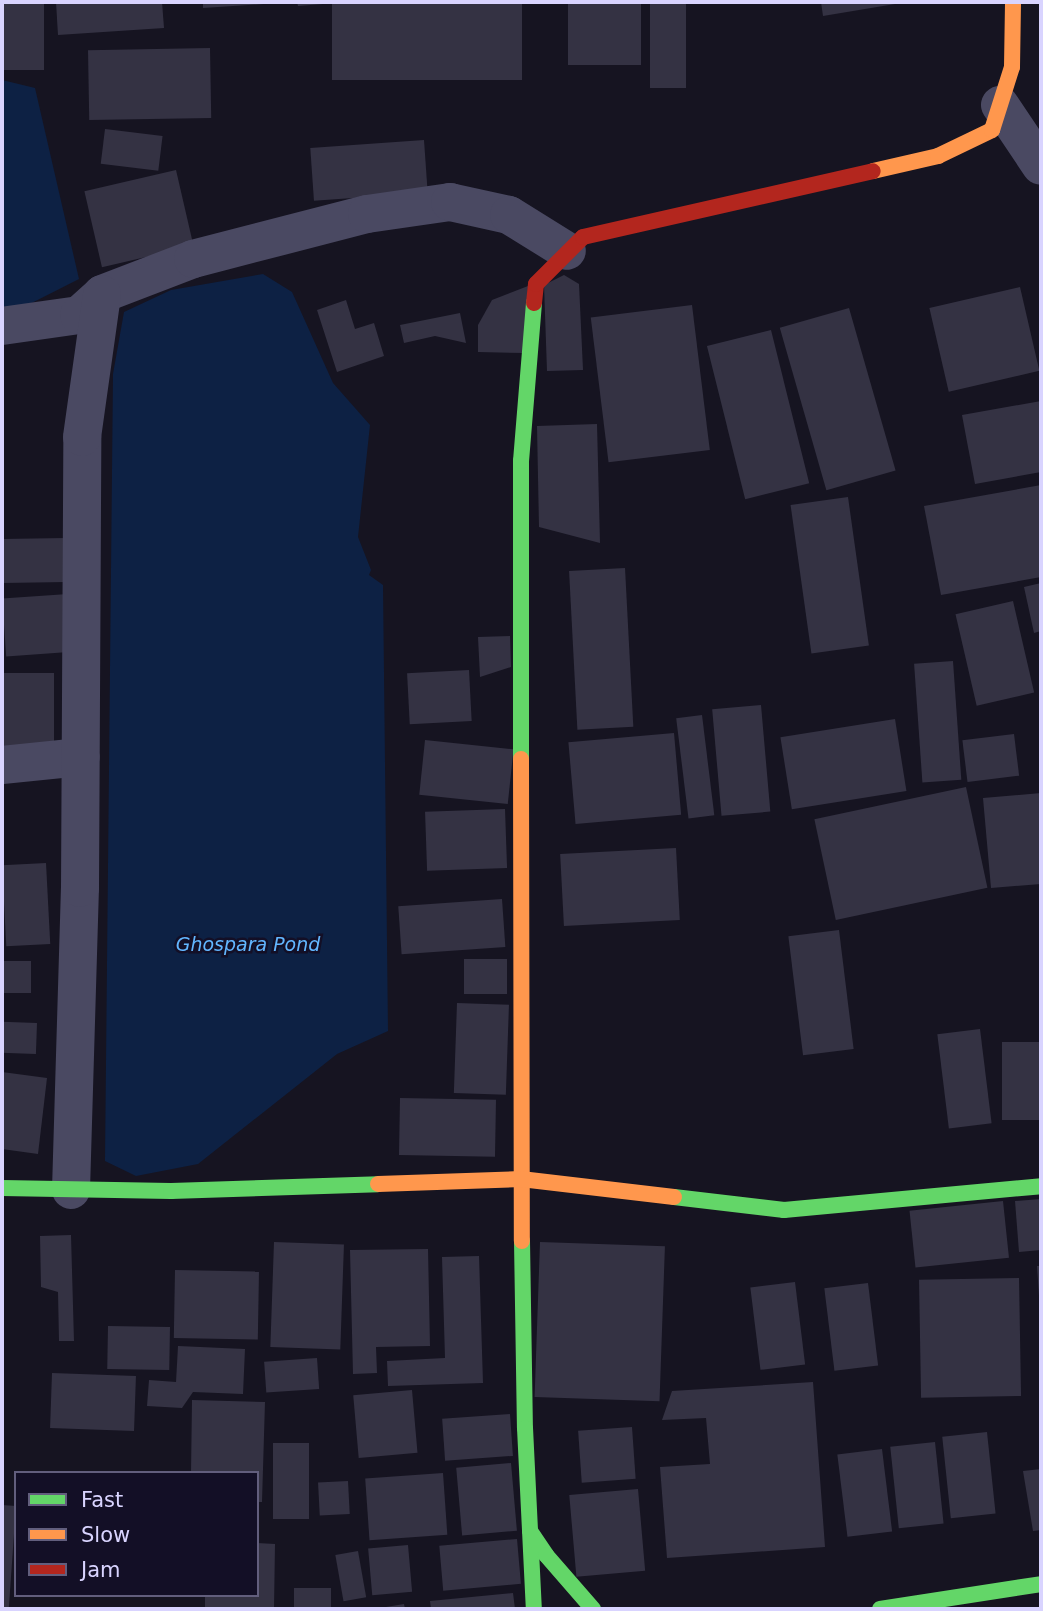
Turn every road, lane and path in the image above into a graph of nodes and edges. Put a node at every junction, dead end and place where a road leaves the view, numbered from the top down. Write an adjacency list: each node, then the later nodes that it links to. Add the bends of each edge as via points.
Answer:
1 (1013, 2): 2 (main road, via 1012,67)
2 (1000, 106): 3 (street); 4 (main road, via 992,130 938,156 583,237)
3 (1041, 166)
4 (568, 251): 5 (street, via 509,215 450,202 367,214 193,259); 9 (main road, via 536,284 521,461)
5 (102, 294): 6 (street, via 79,316); 7 (street, via 82,438)
6 (2, 326)
7 (81, 757): 8 (street); 12 (street)
8 (2, 765)
9 (521, 1180): 10 (main road, via 783,1210); 12 (main road); 13 (main road)
10 (1041, 1186)
11 (2, 1188): 12 (main road)
12 (71, 1190)
13 (530, 1531): 15 (main road); 16 (main road)
14 (1041, 1584): 17 (main road)
15 (534, 1609)
16 (593, 1609)
17 (880, 1609)

